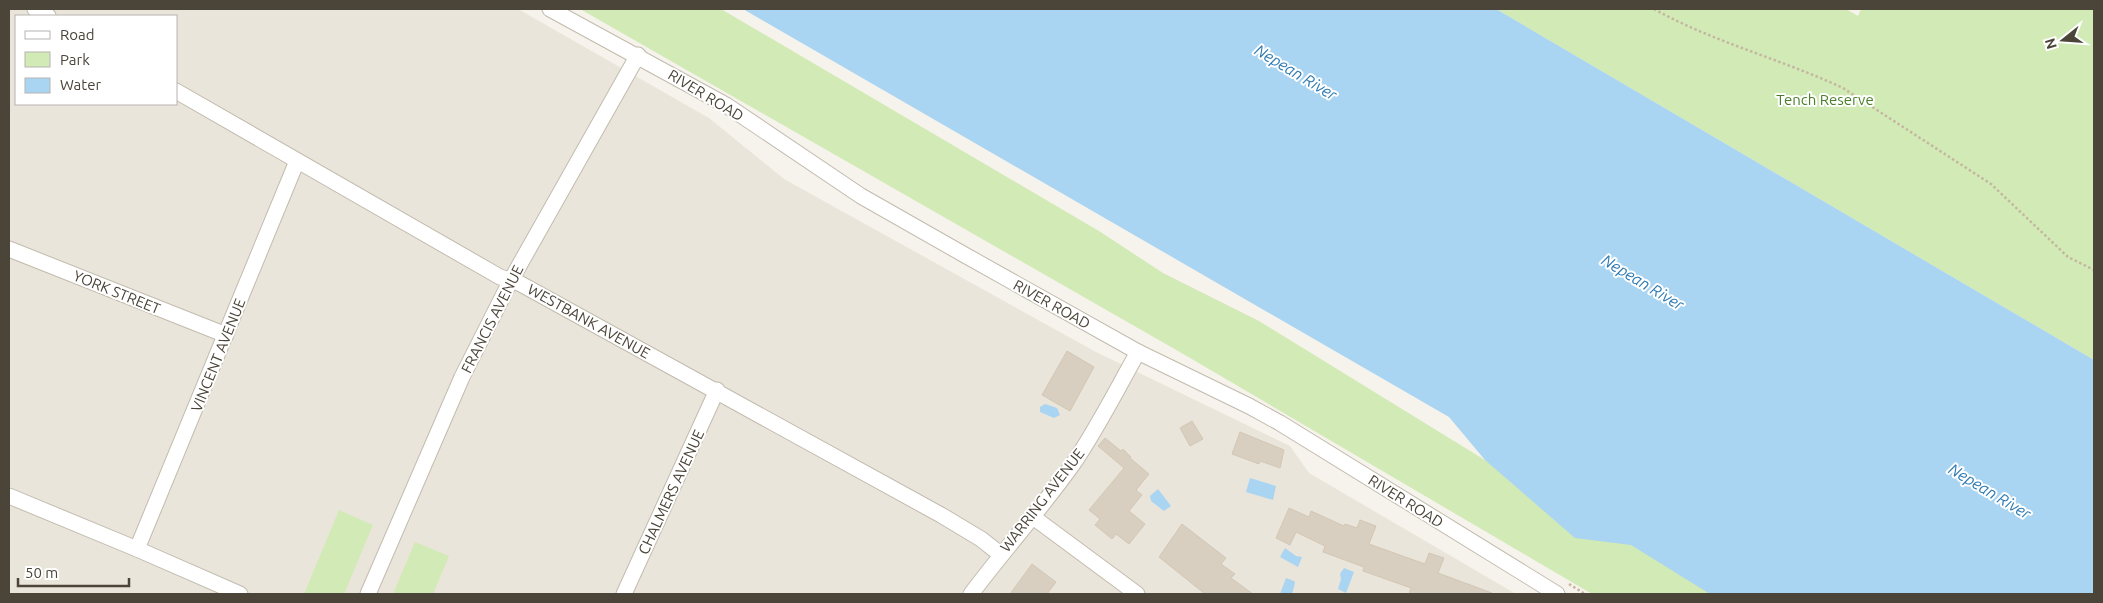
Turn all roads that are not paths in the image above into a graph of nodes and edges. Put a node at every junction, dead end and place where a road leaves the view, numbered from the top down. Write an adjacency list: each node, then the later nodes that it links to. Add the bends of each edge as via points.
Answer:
1 (35, 9): 3 (street)
2 (550, 9): 4 (street, RIVER ROAD)
3 (46, 15)
4 (638, 55): 8 (street, FRANCIS AVENUE); 10 (street, RIVER ROAD, via 726,105 861,196)
5 (178, 92): 6 (street, WESTBANK AVENUE)
6 (297, 161): 8 (street, WESTBANK AVENUE, via 500,277); 9 (street, VINCENT AVENUE)
7 (9, 249): 9 (street, YORK STREET)
8 (511, 280): 11 (street, WESTBANK AVENUE); 18 (street, FRANCIS AVENUE, via 462,377)
9 (226, 336): 14 (street, VINCENT AVENUE)
10 (1138, 352): 13 (street, WARRING AVENUE, via 1078,457); 16 (street, RIVER ROAD, via 1249,406)
11 (717, 390): 15 (street, WESTBANK AVENUE, via 982,539); 19 (street, CHALMERS AVENUE)
12 (9, 496): 14 (street)
13 (1033, 517): 15 (street, WARRING AVENUE); 21 (street)
14 (137, 548): 17 (street)
15 (1000, 554): 20 (street, WARRING AVENUE)
16 (1563, 589)
17 (240, 594)
18 (368, 594)
19 (624, 594)
20 (971, 594)
21 (1136, 594)

